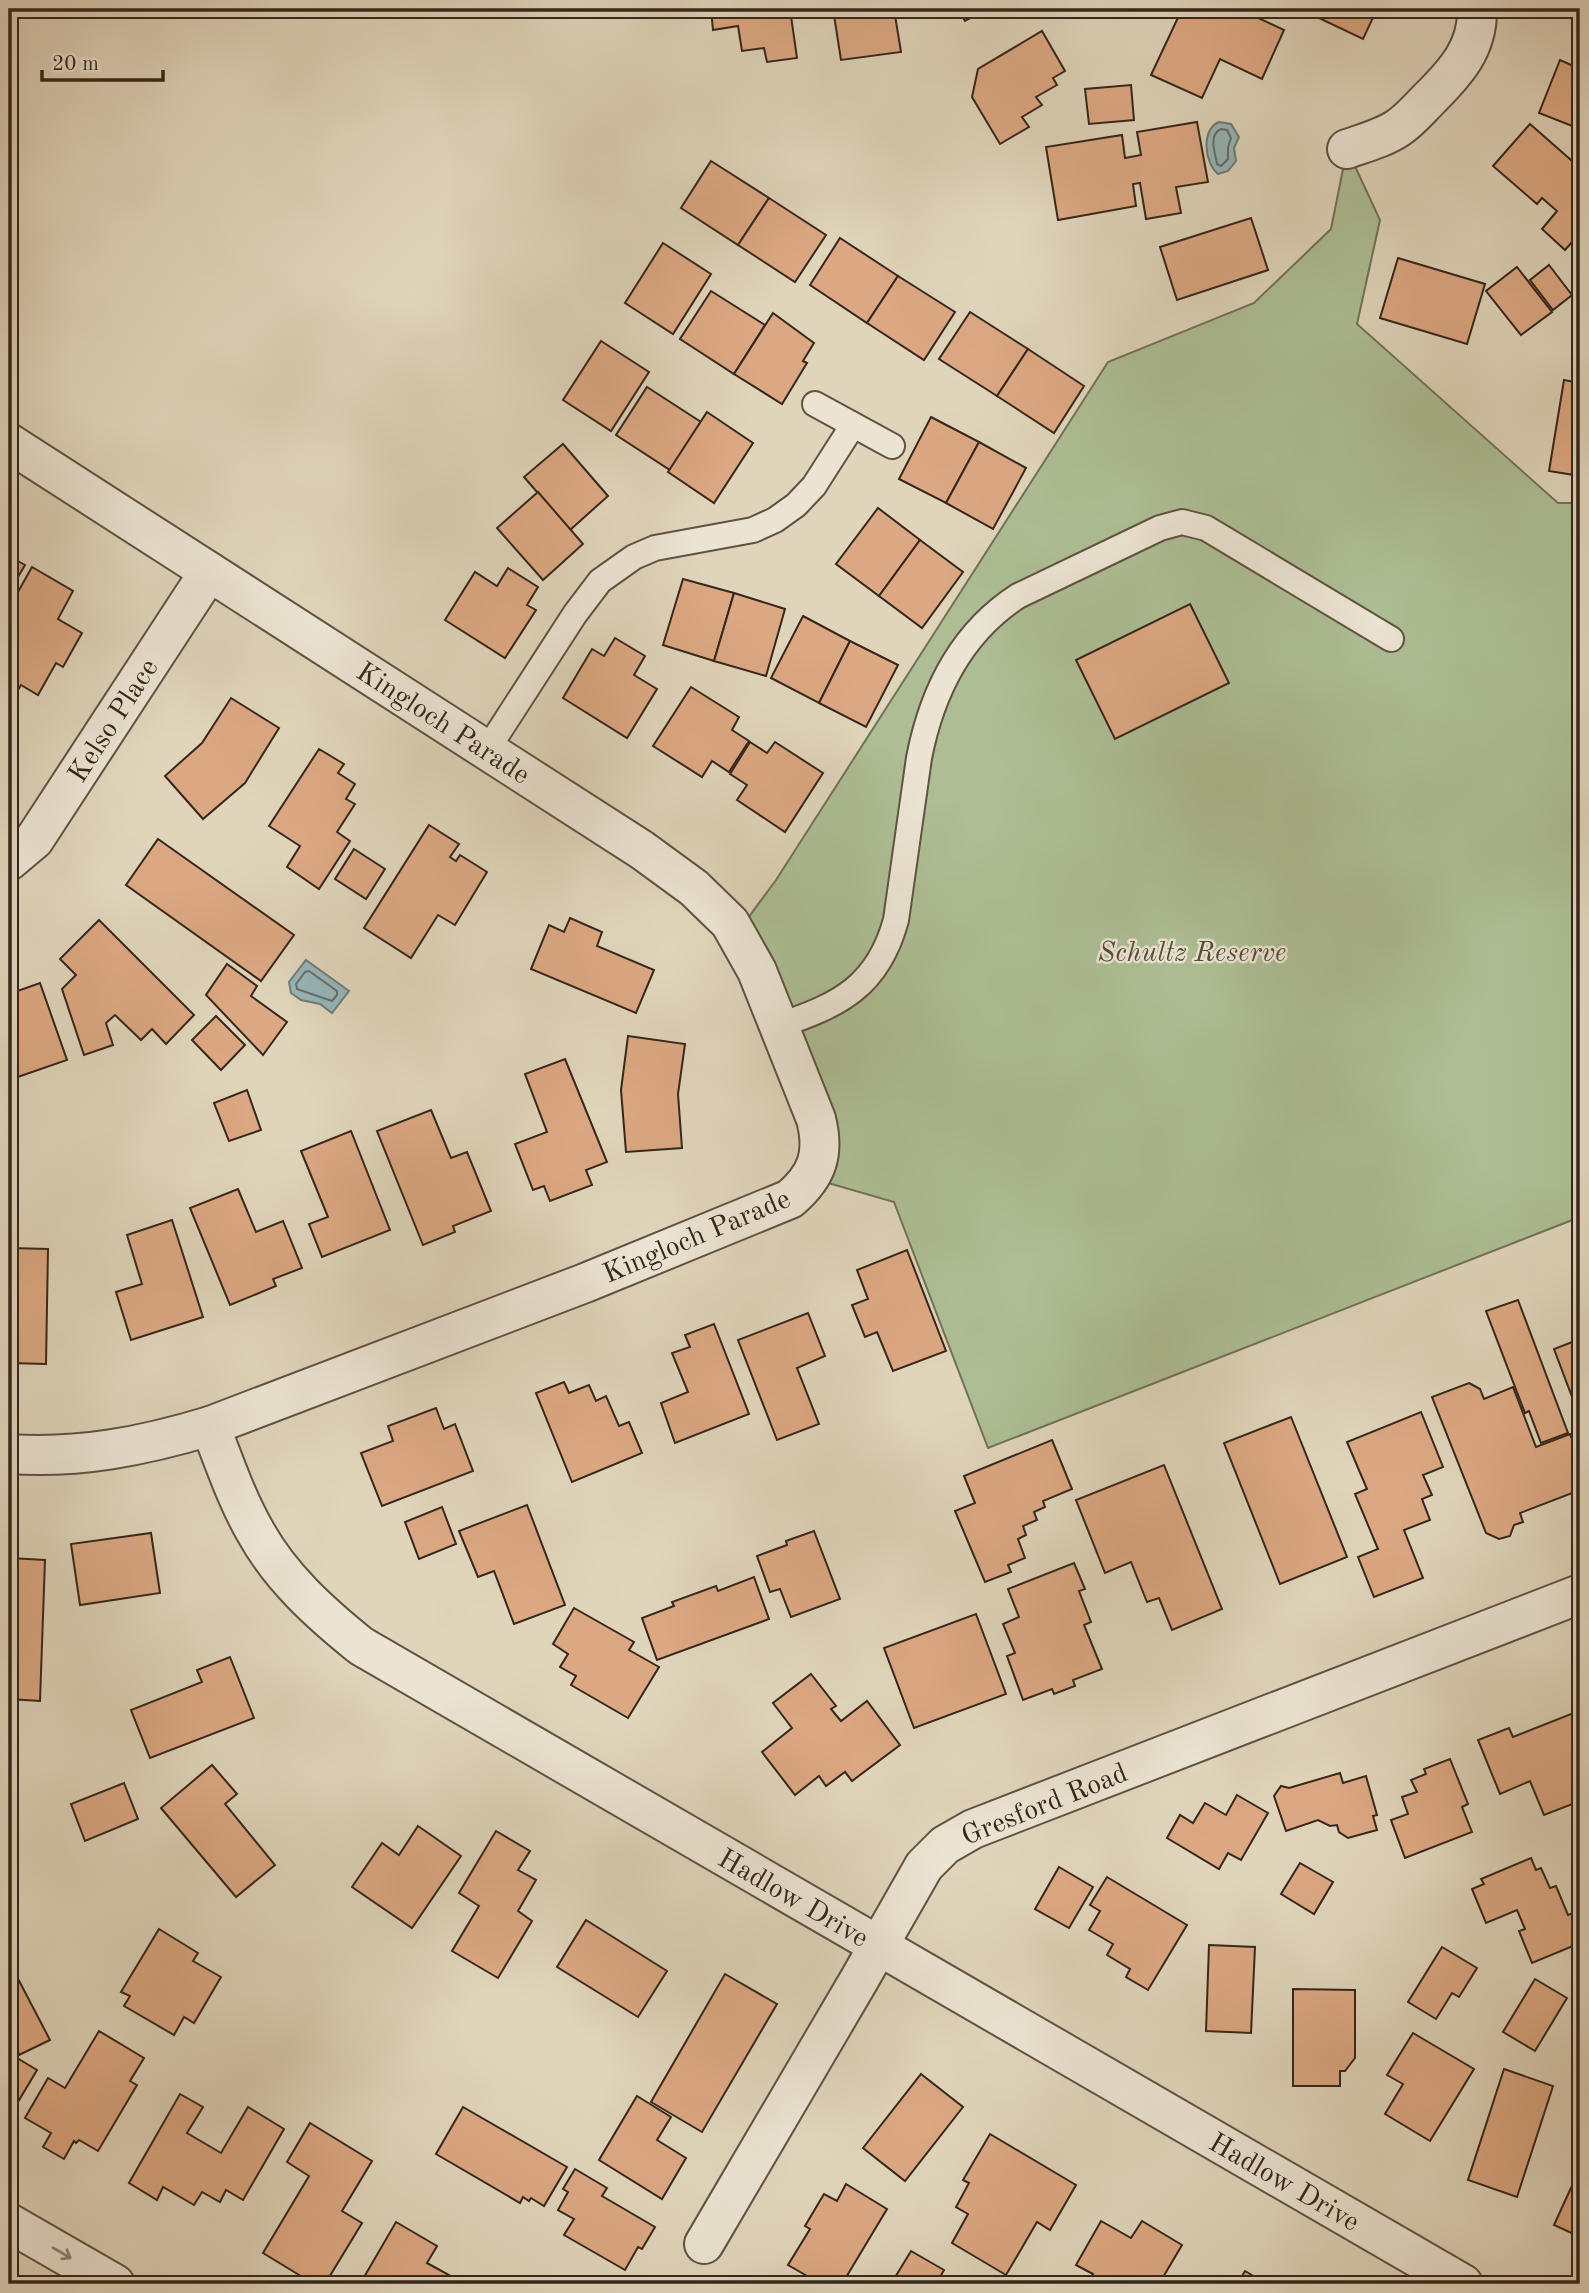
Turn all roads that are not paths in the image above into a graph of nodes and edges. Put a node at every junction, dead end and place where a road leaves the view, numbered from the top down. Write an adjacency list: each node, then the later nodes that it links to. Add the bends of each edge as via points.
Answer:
1 (1477, 9): 2 (street, via 1473,40 1451,76 1398,128)
2 (1347, 149)
3 (815, 404): 4 (lane)
4 (852, 425): 6 (lane); 9 (lane, via 814,486 775,520 753,530 655,548 600,581)
5 (9, 443): 7 (street, Kingloch Parade)
6 (892, 446)
7 (209, 572): 9 (street, Kingloch Parade); 10 (street, Kelso Place, via 34,840)
8 (1391, 639): 11 (lane, via 1206,528 1182,522 1160,528 999,608 963,647 924,732 890,940 853,992 816,1013)
9 (487, 750): 11 (street, Kingloch Parade, via 642,850 713,904 745,947)
10 (9, 861)
11 (780, 1025): 12 (street, Kingloch Parade, via 820,1134 811,1178 790,1199 585,1283)
12 (210, 1426): 13 (street, Kingloch Parade, via 111,1450); 15 (street, Hadlow Drive, via 241,1503 269,1553 305,1598 360,1646)
13 (9, 1454)
14 (1580, 1594): 15 (street, Gresford Road, via 960,1835 924,1866)
15 (878, 1945): 17 (street, Gresford Road); 19 (street, Hadlow Drive)
16 (9, 2223): 18 (street, one-way to 18)
17 (704, 2244)
18 (115, 2284)
19 (1463, 2284)

